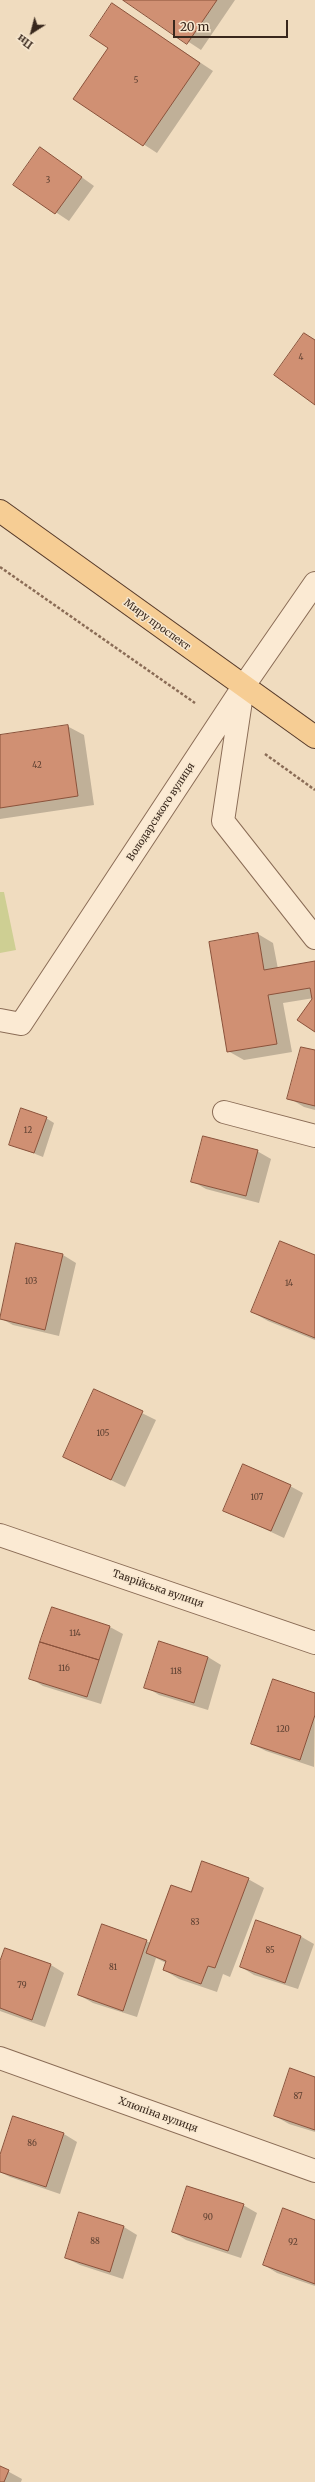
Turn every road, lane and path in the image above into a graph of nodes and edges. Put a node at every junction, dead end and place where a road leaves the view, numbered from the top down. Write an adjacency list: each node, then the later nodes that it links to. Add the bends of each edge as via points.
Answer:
1 (0, 511): 4 (main road, Миру проспект)
2 (0, 567): 5 (path)
3 (315, 583): 4 (street, Володарського вулиця)
4 (243, 687): 5 (street, Володарського вулиця); 6 (main road, Миру проспект)
5 (228, 728): 7 (path); 8 (street, via 223,821); 9 (street, Володарського вулиця, via 21,1024)
6 (315, 737)
7 (315, 790)
8 (315, 938)
9 (0, 1020)
10 (224, 1112): 11 (street)
11 (315, 1136)
12 (0, 1534): 13 (street, Таврійська вулиця)
13 (315, 1643)
14 (0, 2058): 15 (street, Хлюпіна вулиця)
15 (315, 2171)

